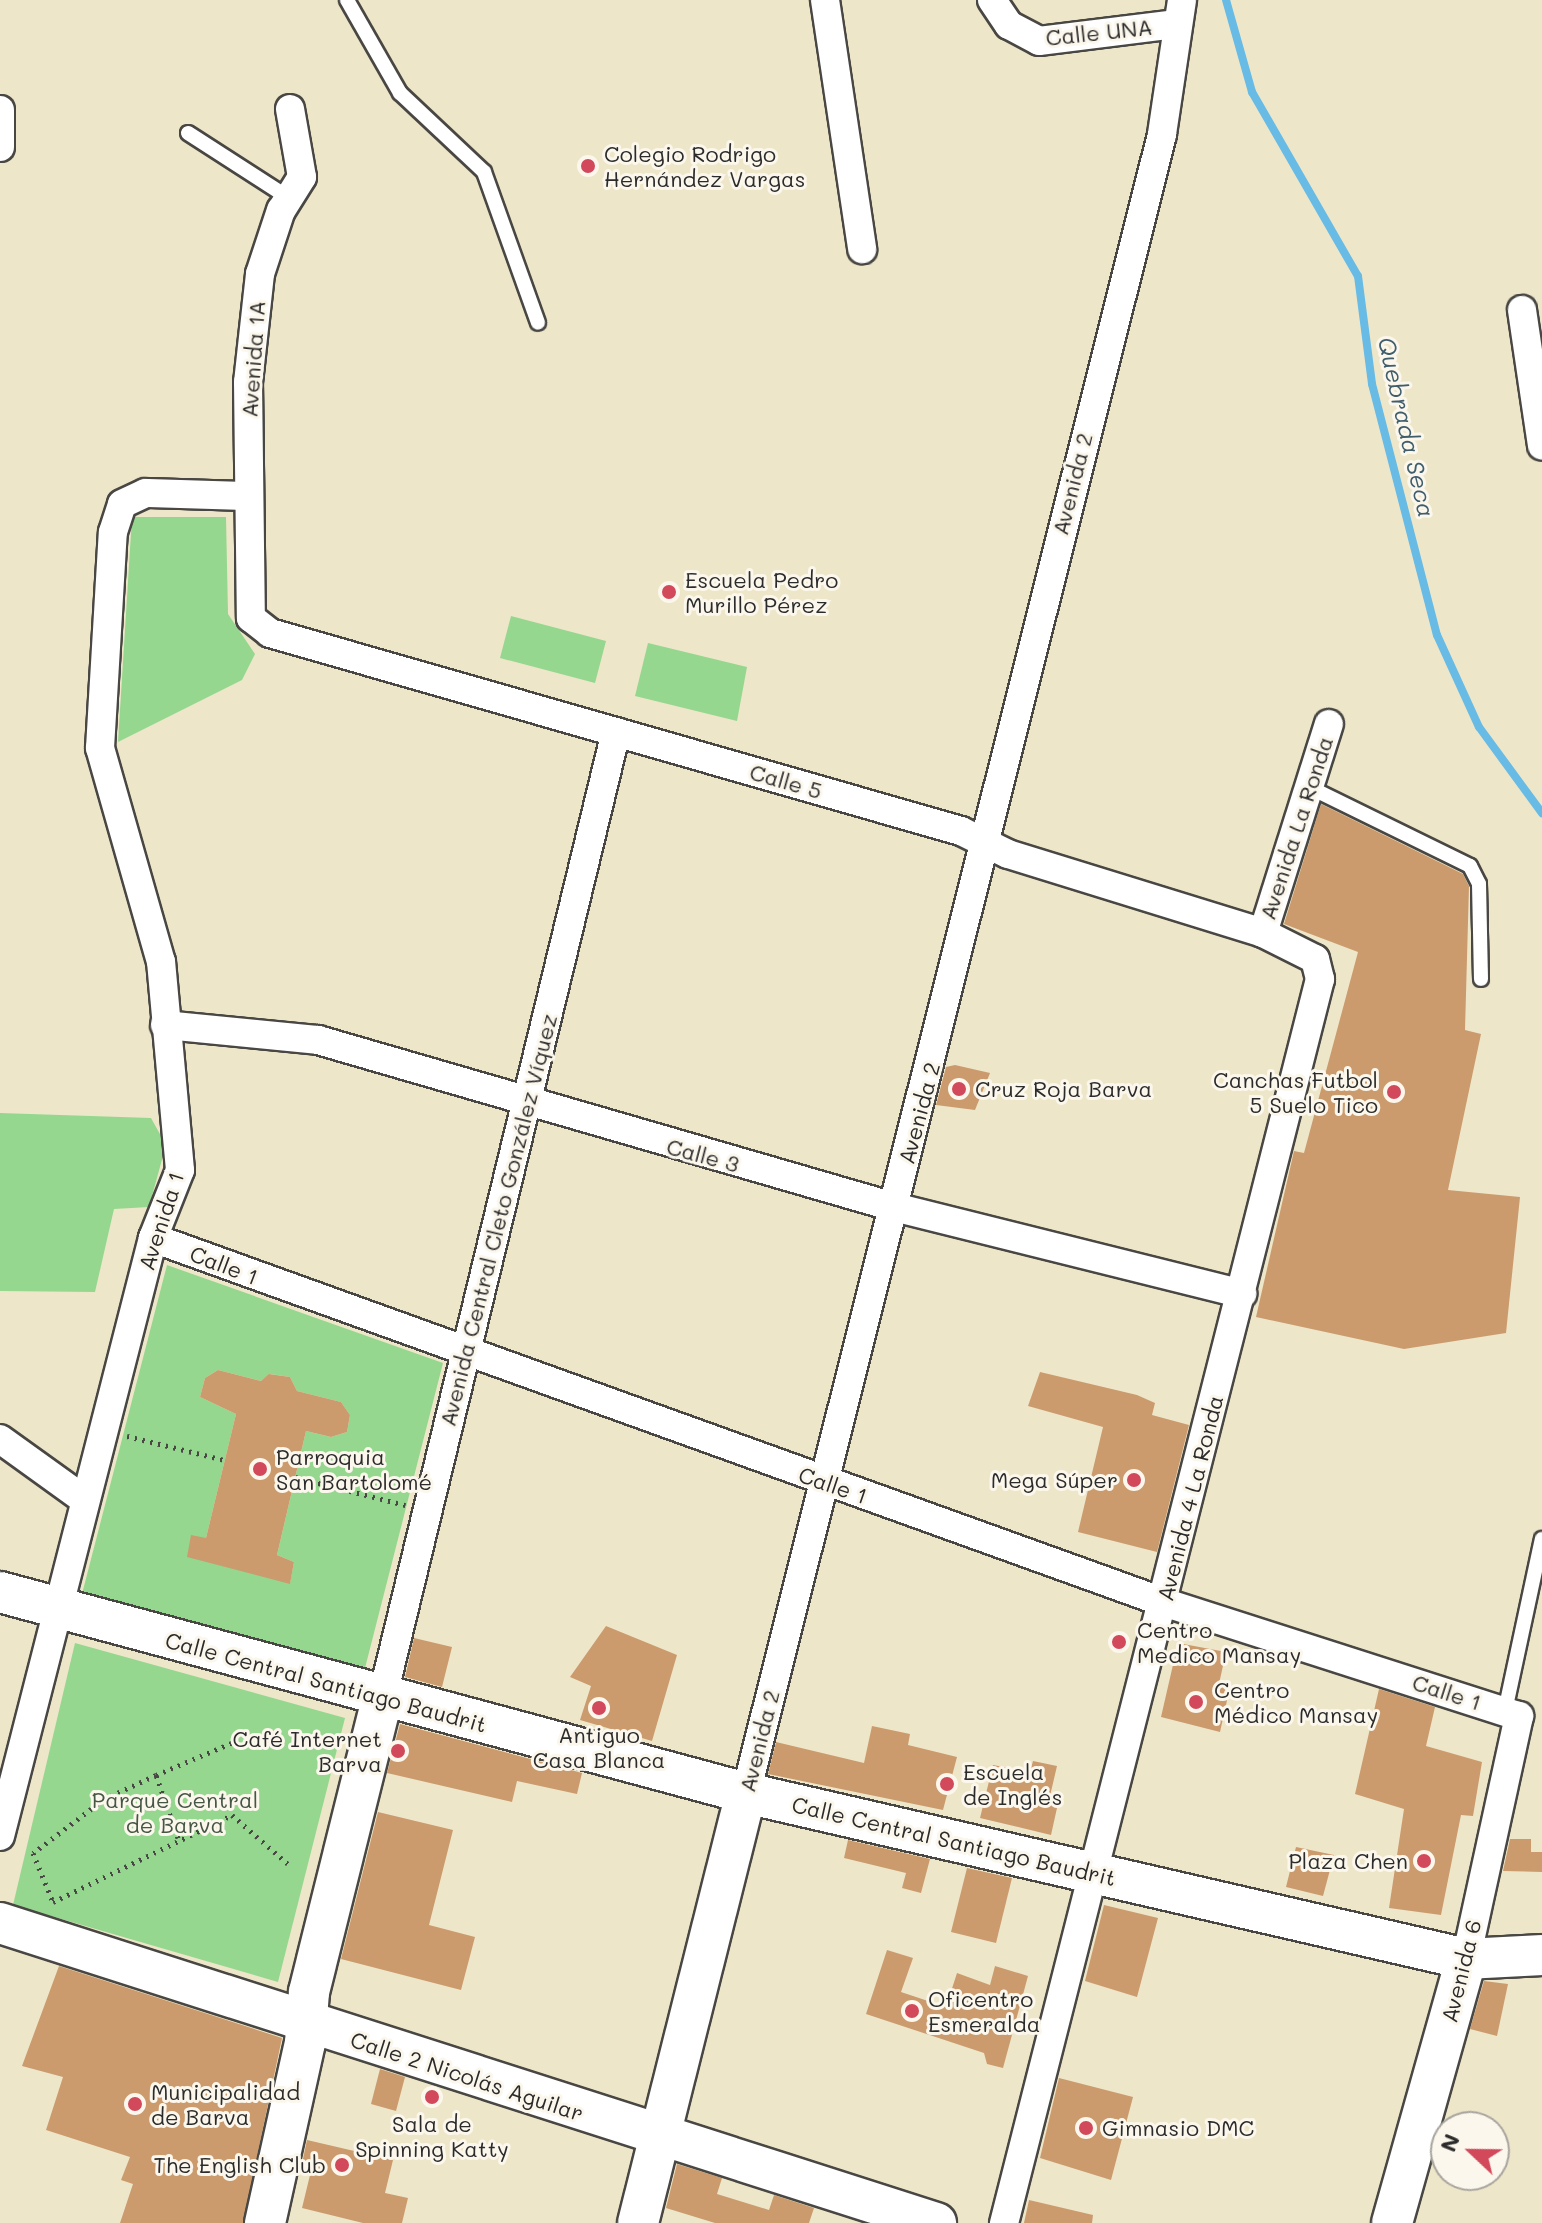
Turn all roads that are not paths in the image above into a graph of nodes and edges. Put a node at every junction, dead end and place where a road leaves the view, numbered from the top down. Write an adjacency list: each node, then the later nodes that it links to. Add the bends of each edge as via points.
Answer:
1 (347, 0): 12 (lane, via 400,93 484,172)
2 (825, 0): 10 (street)
3 (992, 0): 4 (street, Calle UNA, via 1009,25 1039,41)
4 (1179, 12): 19 (street, Avenida 2, via 1162,134)
5 (290, 109): 9 (street, Avenida 1A, via 302,177)
6 (0, 110): 8 (street)
7 (188, 133): 9 (lane)
8 (0, 147)
9 (289, 198): 14 (street, Avenida 1A, via 260,274 248,382)
10 (862, 249)
11 (1522, 310): 13 (street)
12 (538, 323)
13 (1542, 446)
14 (247, 496): 15 (street, Avenida 1A); 23 (street, Avenida 1, via 146,493 122,504 113,532 100,748 161,962)
15 (251, 618): 17 (street, Calle 5, via 270,633)
16 (1329, 724): 18 (street, Avenida La Ronda)
17 (616, 732): 19 (street, Calle 5); 24 (street, Avenida Central Cleto González Víquez)
18 (1309, 787): 20 (street, Avenida La Ronda); 22 (lane, via 1470,866 1479,884)
19 (985, 843): 20 (street, Calle 5); 25 (street, Avenida 2)
20 (1263, 933): 21 (street, Calle 5)
21 (1315, 959): 27 (street, Avenida 4 La Ronda, via 1320,979)
22 (1481, 979)
23 (165, 1025): 24 (street, Calle 3, via 318,1040); 26 (street, Avenida 1, via 180,1170)
24 (527, 1106): 25 (street, Calle 3); 28 (street, Avenida Central Cleto González Víquez)
25 (894, 1207): 27 (street, Calle 3); 30 (street, Avenida 2)
26 (153, 1238): 28 (street, Calle 1); 31 (street, Avenida 1)
27 (1242, 1294): 34 (street, Avenida 4 La Ronda)
28 (464, 1355): 30 (street, Calle 1); 36 (street, Avenida Central Cleto González Víquez)
29 (0, 1439): 31 (street)
30 (825, 1482): 34 (street, Calle 1); 38 (street, Avenida 2)
31 (85, 1500): 35 (street, Avenida 1)
32 (1542, 1539): 37 (lane, Avenida 6)
33 (0, 1592): 35 (main road, Calle Central Santiago Baudrit)
34 (1163, 1602): 37 (street, Calle 1); 40 (street, Avenida 4 La Ronda)
35 (58, 1608): 36 (main road, Calle Central Santiago Baudrit); 39 (street, Avenida 1)
36 (382, 1699): 38 (main road, Calle Central Santiago Baudrit); 44 (main road, Avenida Central Cleto González Víquez, via 309,1992)
37 (1512, 1713): 43 (street, Avenida 6)
38 (746, 1793): 40 (main road, Calle Central Santiago Baudrit); 45 (main road, Avenida 2)
39 (0, 1836)
40 (1095, 1875): 43 (main road, Calle Central Santiago Baudrit); 49 (street, Avenida 4 La Ronda)
41 (0, 1923): 44 (main road, Calle 2 Nicolás Aguilar)
42 (1542, 1955): 43 (main road, Calle Central Santiago Baudrit)
43 (1466, 1959): 50 (main road, Avenida 6)
44 (307, 2023): 45 (main road, Calle 2 Nicolás Aguilar); 46 (main road, Avenida Central Cleto González Víquez)
45 (660, 2137): 47 (main road, Avenida 2); 48 (main road, Calle 2 Nicolás Aguilar)
46 (265, 2223)
47 (638, 2223)
48 (936, 2223)
49 (1004, 2223)
50 (1392, 2223)

